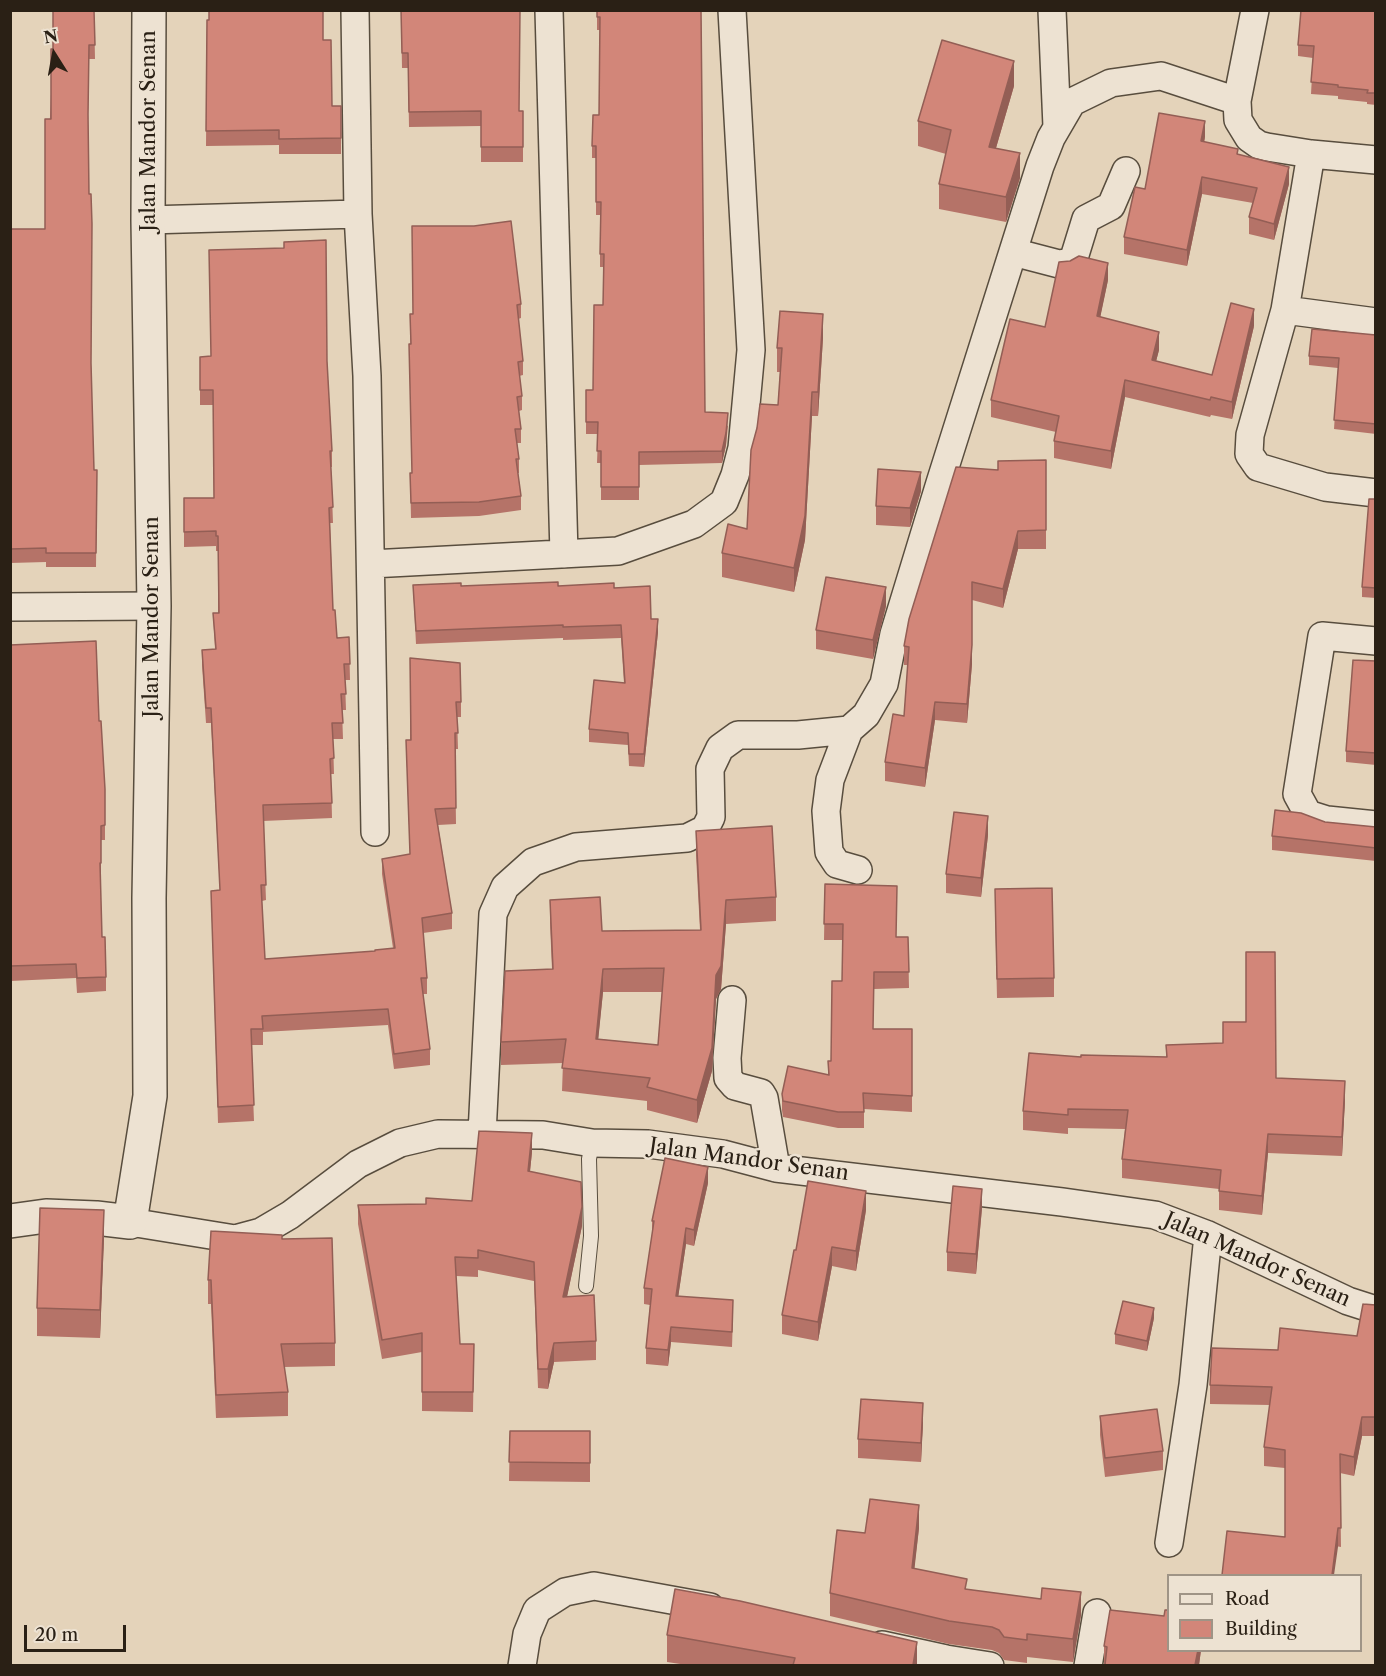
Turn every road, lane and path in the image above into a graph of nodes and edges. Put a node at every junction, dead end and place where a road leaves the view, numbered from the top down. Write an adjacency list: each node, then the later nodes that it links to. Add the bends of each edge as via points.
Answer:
1 (149, 10): 13 (street, Jalan Mandor Senan)
2 (355, 10): 12 (street)
3 (549, 10): 18 (street)
4 (732, 10): 18 (street, via 751,350 742,448 735,475 724,502 693,524 618,551)
5 (1052, 10): 8 (street)
6 (1255, 10): 7 (street)
7 (1237, 100): 8 (street, via 1161,76 1111,83 1072,102); 9 (street, via 1238,120 1249,138 1259,145)
8 (1057, 128): 14 (street, via 1040,166)
9 (1311, 154): 10 (street); 15 (street)
10 (1376, 160)
11 (1126, 171): 14 (street, via 1111,206 1086,219 1074,258 1059,264)
12 (358, 214): 13 (street); 19 (street)
13 (148, 220): 20 (street, Jalan Mandor Senan)
14 (1013, 252): 23 (street, via 894,634 884,684 866,715)
15 (1285, 310): 16 (street); 17 (street, via 1250,435 1249,454 1258,467 1325,487)
16 (1376, 322)
17 (1376, 493)
18 (564, 554): 19 (street)
19 (371, 564): 25 (street)
20 (154, 606): 21 (street); 32 (street, Jalan Mandor Senan, via 150,1096)
21 (10, 607)
22 (1376, 642): 24 (street, via 1322,636 1297,794 1308,814)
23 (849, 730): 26 (street, via 831,780 826,811 829,852 837,864); 28 (street, via 738,735 720,748 710,769 711,817 705,830 687,838 576,847 532,862 505,887 493,914)
24 (1376, 825)
25 (375, 832)
26 (858, 870)
27 (732, 1000): 30 (street, via 728,1078 735,1086 764,1098)
28 (482, 1134): 29 (street, Jalan Mandor Senan, via 543,1135); 32 (street, Jalan Mandor Senan, via 438,1134 400,1143 358,1164 261,1232 235,1239)
29 (592, 1143): 30 (street, Jalan Mandor Senan, via 659,1145 723,1154); 34 (lane)
30 (776, 1168): 33 (street, Jalan Mandor Senan, via 1155,1215)
31 (10, 1221): 32 (street, Jalan Mandor Senan, via 46,1216)
32 (130, 1222)
33 (1208, 1235): 35 (street, Jalan Mandor Senan, via 1348,1301); 36 (street, via 1193,1385)
34 (586, 1286)
35 (1376, 1310)
36 (1169, 1542)
37 (731, 1610): 40 (street, via 594,1586 565,1592 537,1610 527,1634)
38 (1097, 1613): 42 (street)
39 (857, 1639): 41 (street)
40 (522, 1665)
41 (990, 1665)
42 (1088, 1665)

